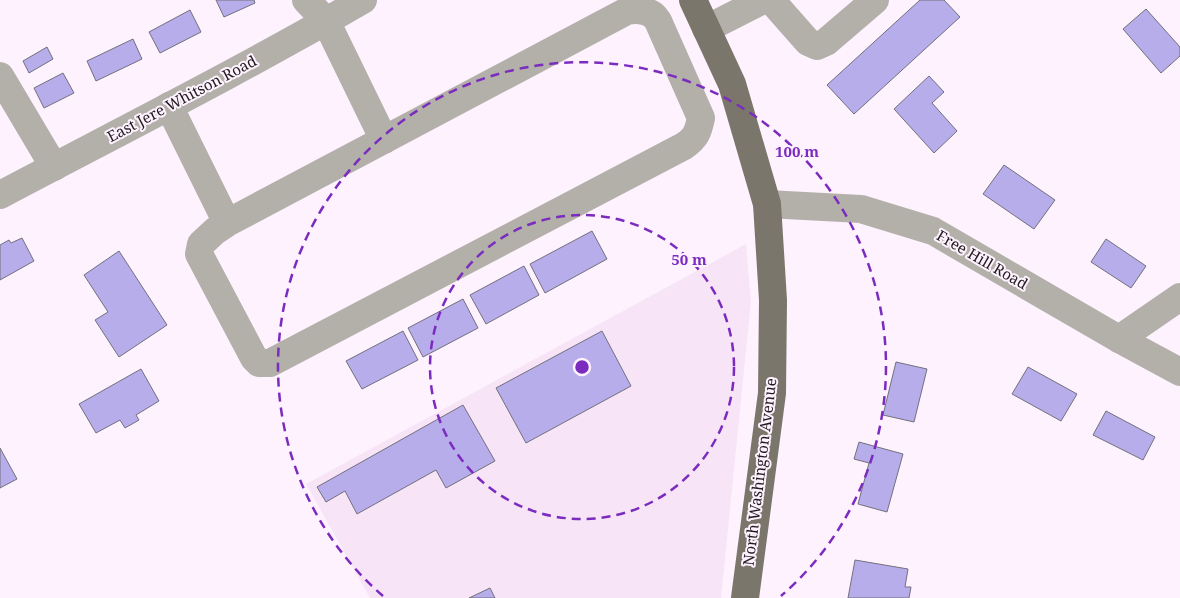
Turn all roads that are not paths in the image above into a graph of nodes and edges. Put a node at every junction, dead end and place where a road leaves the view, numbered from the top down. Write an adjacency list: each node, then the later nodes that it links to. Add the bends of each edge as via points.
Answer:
1 (306, 0): 7 (street)
2 (363, 0): 7 (street, East Jere Whitson Road)
3 (693, 0): 8 (main road, North Washington Avenue)
4 (762, 0): 8 (street)
5 (771, 0): 6 (street, via 808,42 817,46)
6 (875, 0)
7 (326, 22): 10 (street, East Jere Whitson Road); 11 (street)
8 (706, 29): 14 (main road, North Washington Avenue, via 732,84)
9 (0, 76): 12 (street)
10 (169, 106): 12 (street, East Jere Whitson Road); 15 (street)
11 (384, 140): 15 (street); 15 (street, via 635,9 653,15 658,21 701,118 697,134 684,146 270,363 259,363 254,358 199,254 201,244)
12 (54, 167): 13 (street, East Jere Whitson Road)
13 (0, 195)
14 (767, 204): 17 (street, Free Hill Road, via 861,209 933,231); 19 (main road, North Washington Avenue, via 773,300 772,393)
15 (227, 223)
16 (1180, 297): 17 (street)
17 (1119, 339): 18 (street, Free Hill Road)
18 (1180, 372)
19 (745, 598)

